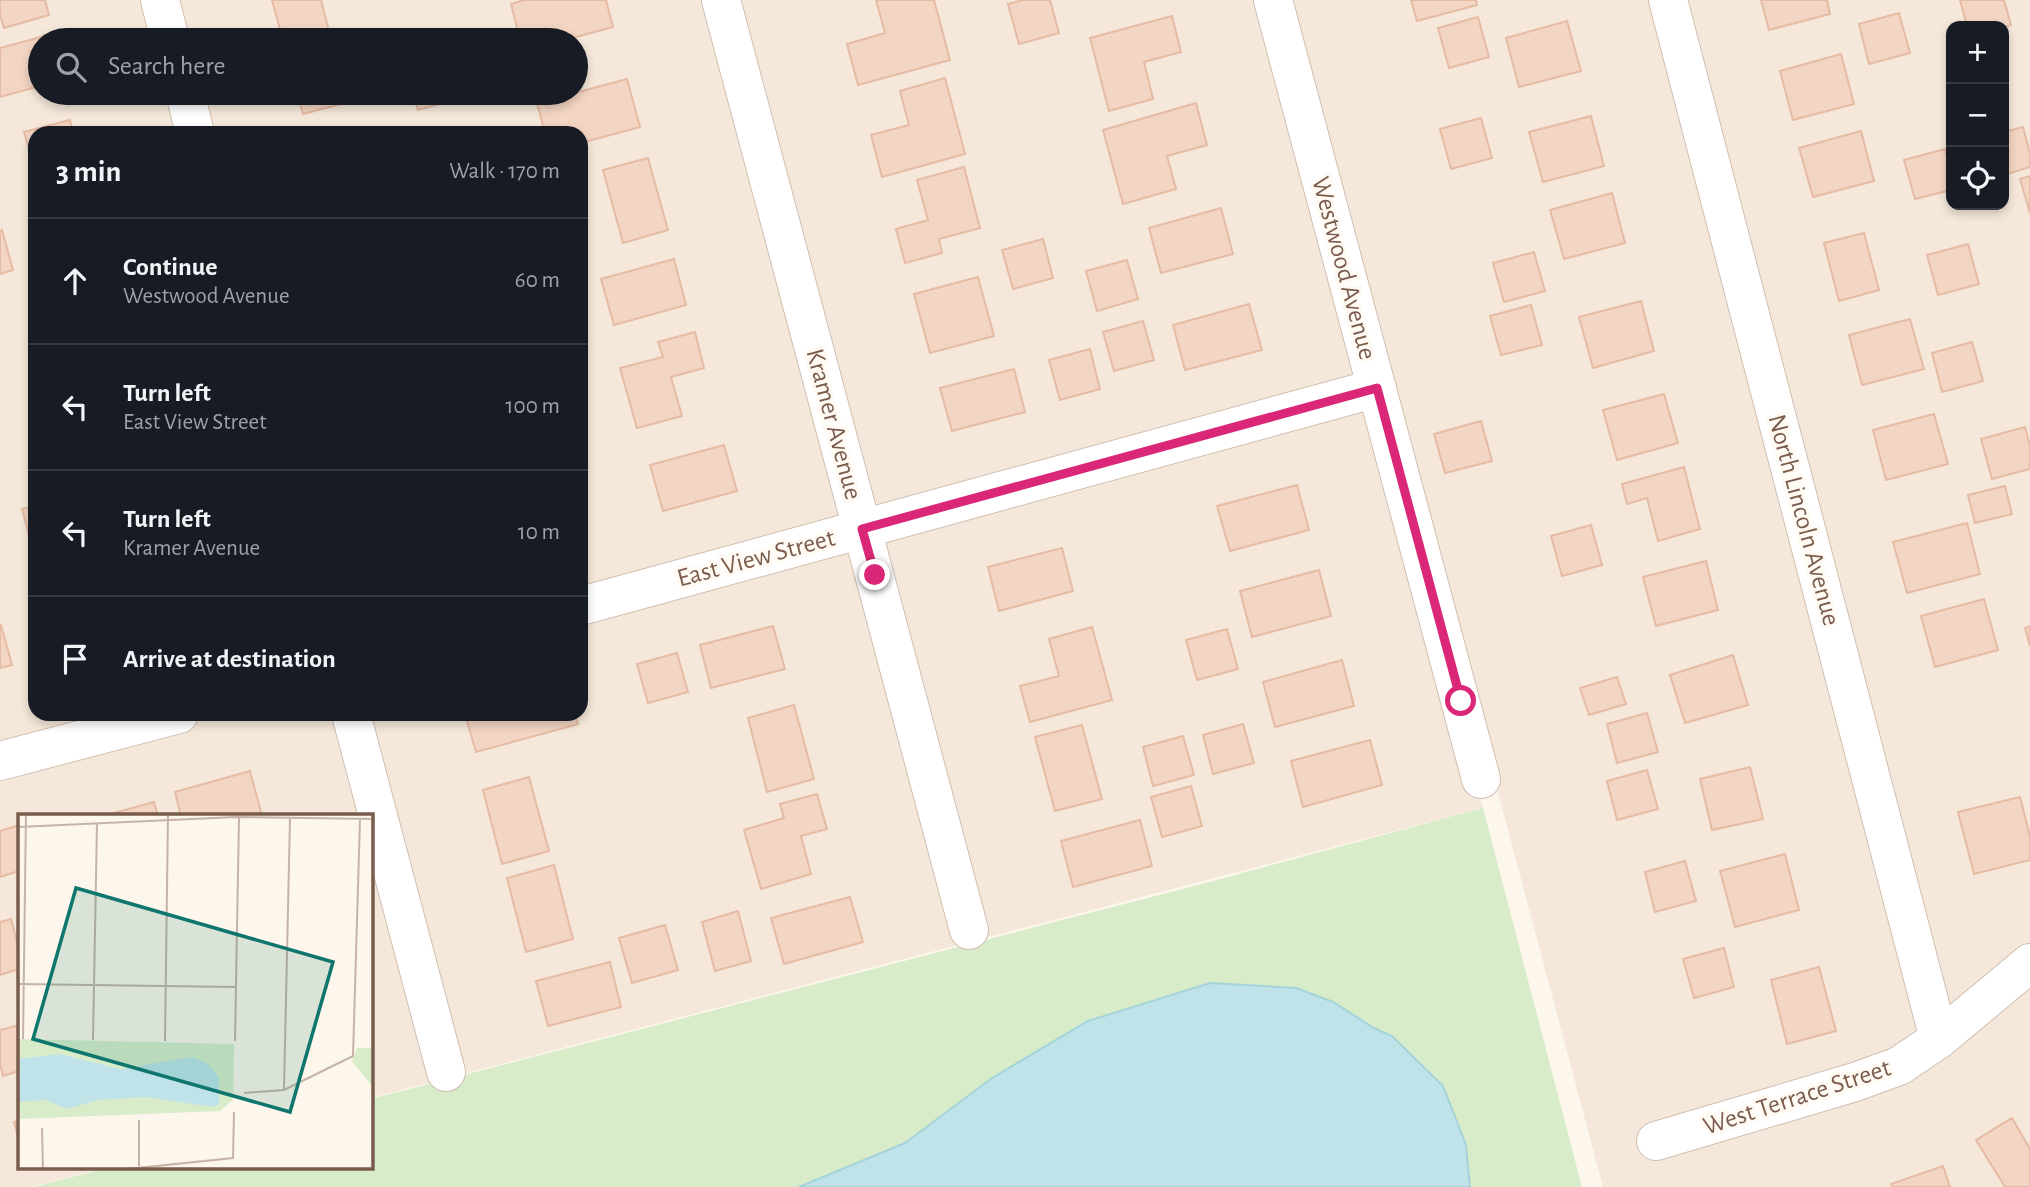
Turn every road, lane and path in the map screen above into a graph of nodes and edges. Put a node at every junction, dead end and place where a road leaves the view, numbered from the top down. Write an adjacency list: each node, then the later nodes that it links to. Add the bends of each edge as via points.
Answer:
1 (160, 0): 5 (street)
2 (721, 0): 9 (street, Kramer Avenue)
3 (1273, 0): 8 (street, Westwood Avenue)
4 (1668, 0): 17 (street, North Lincoln Avenue)
5 (167, 28)
6 (188, 105): 7 (street)
7 (193, 126)
8 (1377, 388): 9 (street, East View Street); 14 (street, Westwood Avenue)
9 (862, 529): 10 (street, East View Street); 15 (street, Kramer Avenue)
10 (588, 604)
11 (153, 721): 13 (street)
12 (353, 721): 18 (street)
13 (0, 761)
14 (1481, 779)
15 (969, 930)
16 (2030, 963): 17 (street, West Terrace Street)
17 (1939, 1039): 19 (street, West Terrace Street, via 1899,1066 1855,1082)
18 (446, 1072)
19 (1656, 1141)

